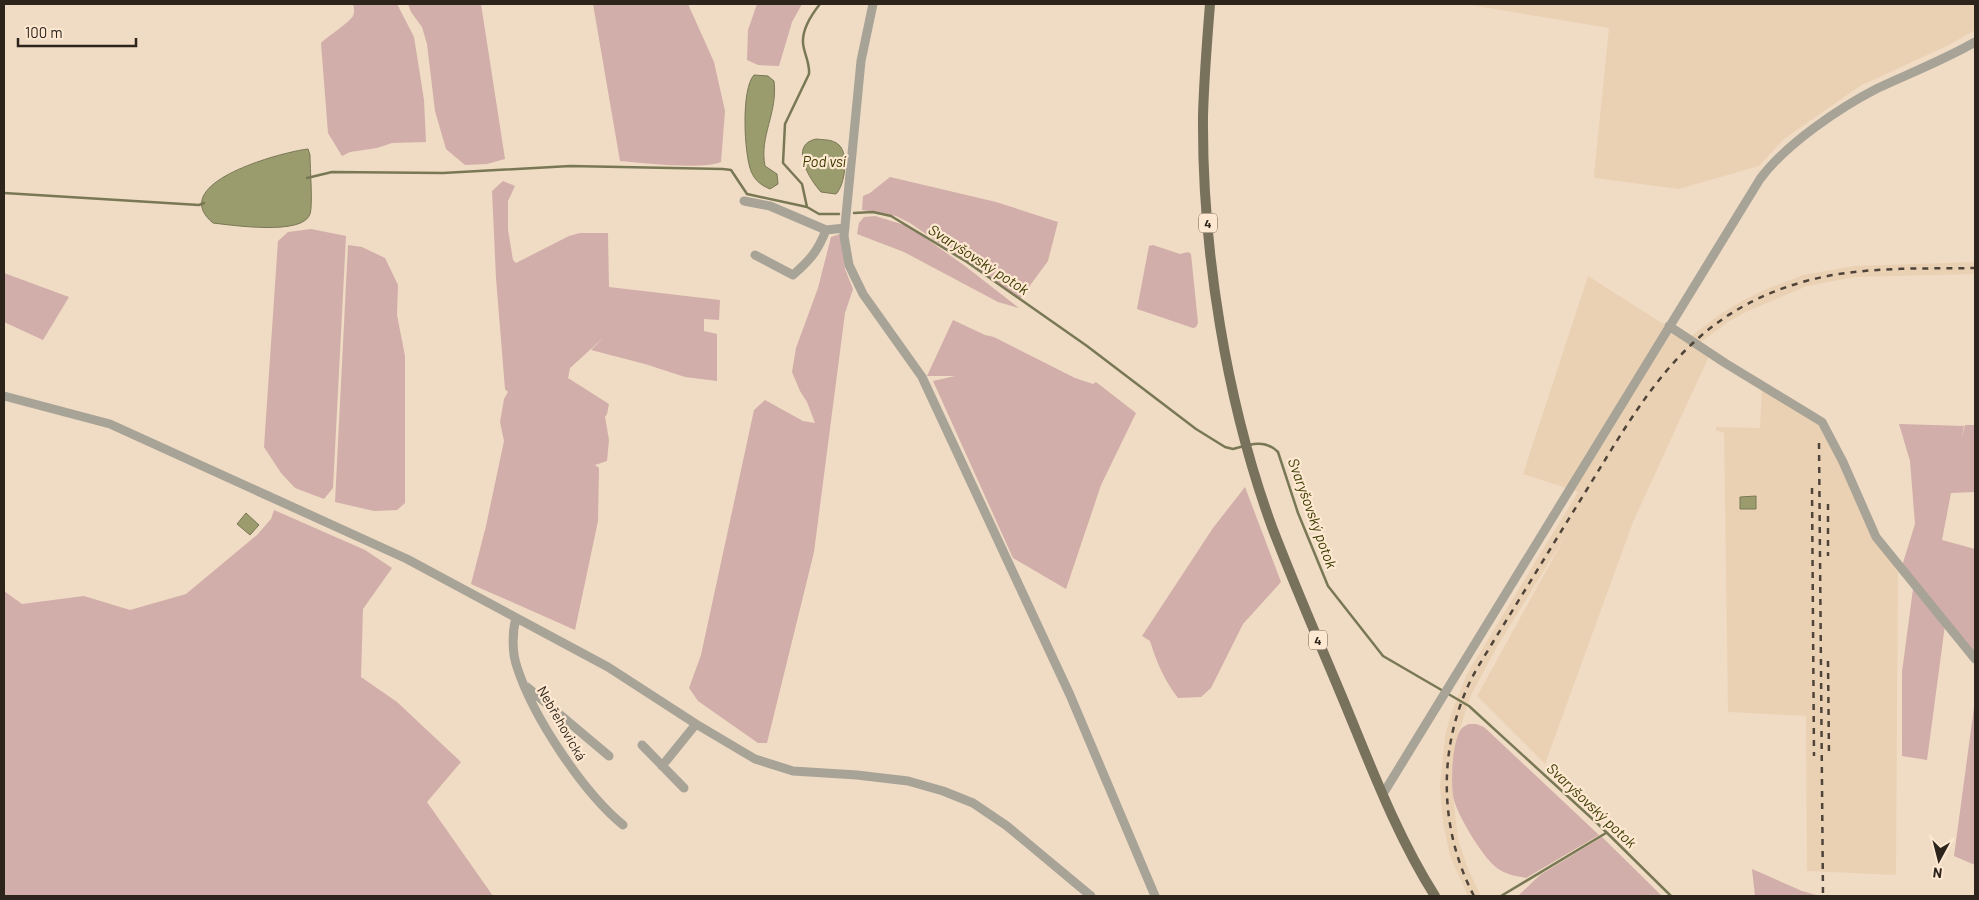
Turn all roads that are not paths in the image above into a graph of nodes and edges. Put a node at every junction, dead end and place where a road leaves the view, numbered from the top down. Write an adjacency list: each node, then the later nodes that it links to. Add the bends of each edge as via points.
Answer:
1 (873, 4): 5 (street, via 861,61)
2 (1210, 4): 18 (main road, 4, via 1203,117 1206,204 1227,361 1272,526)
3 (1975, 42): 8 (street, via 1876,89 1842,109 1778,158 1760,178)
4 (744, 201): 6 (street, via 770,206)
5 (845, 228): 6 (street); 21 (street, via 849,265 863,294 922,377 1070,695)
6 (826, 230): 7 (street, via 808,263 793,275)
7 (755, 256)
8 (1669, 326): 11 (street, via 1822,422 1876,537); 18 (street)
9 (4, 396): 10 (street, via 110,424 407,559)
10 (516, 618): 12 (street, Nebřehovická, via 514,654); 13 (street, via 608,667)
11 (1975, 658)
12 (524, 684): 15 (street); 19 (street, Nebřehovická, via 569,764)
13 (696, 724): 16 (street); 20 (street, via 755,759 794,771 908,781 973,803 1007,826)
14 (642, 745): 16 (street)
15 (609, 756)
16 (662, 766): 17 (street)
17 (684, 788)
18 (1383, 794): 22 (main road, 4, via 1415,864)
19 (623, 825)
20 (1091, 896)
21 (1155, 896)
22 (1434, 896)

